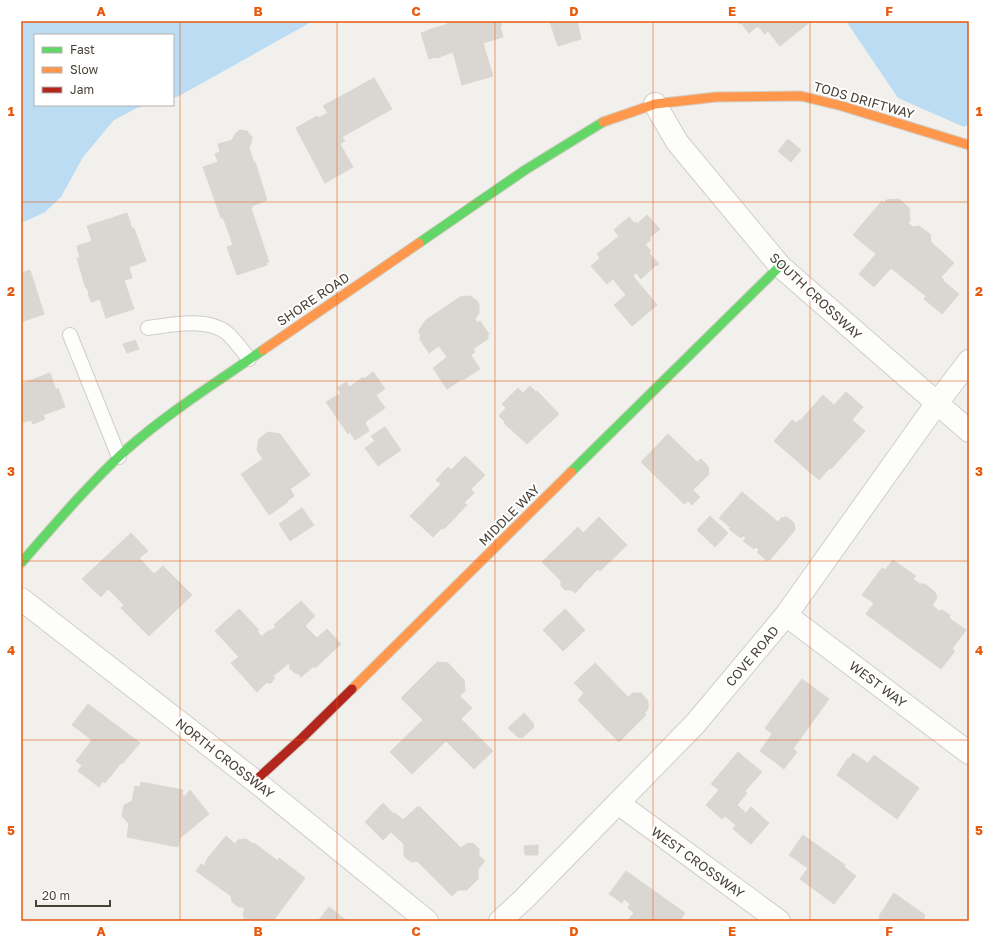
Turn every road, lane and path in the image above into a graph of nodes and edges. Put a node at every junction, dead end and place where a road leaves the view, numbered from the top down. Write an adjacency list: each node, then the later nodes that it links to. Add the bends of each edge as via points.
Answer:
1 (654, 104): 2 (street, TODS DRIFTWAY, via 716,97 801,96); 3 (street, SOUTH CROSSWAY, via 677,142); 6 (street, SHORE ROAD, via 603,122 525,170)
2 (969, 145)
3 (780, 266): 8 (street, SOUTH CROSSWAY); 15 (street, MIDDLE WAY, via 308,732)
4 (148, 328): 6 (lane, via 187,323 210,324 226,332)
5 (70, 335): 10 (lane)
6 (249, 359): 10 (street, SHORE ROAD, via 192,398)
7 (969, 361): 8 (street, COVE ROAD)
8 (937, 403): 9 (street, SOUTH CROSSWAY); 13 (street, COVE ROAD)
9 (969, 431)
10 (119, 457): 11 (street, SHORE ROAD, via 60,517)
11 (21, 563)
12 (21, 599): 15 (street, NORTH CROSSWAY)
13 (786, 615): 14 (street, WEST WAY); 16 (street, COVE ROAD, via 695,724)
14 (969, 753)
15 (255, 781): 17 (street, NORTH CROSSWAY)
16 (618, 803): 18 (street, COVE ROAD); 19 (street, WEST CROSSWAY)
17 (427, 921)
18 (500, 921)
19 (778, 921)

